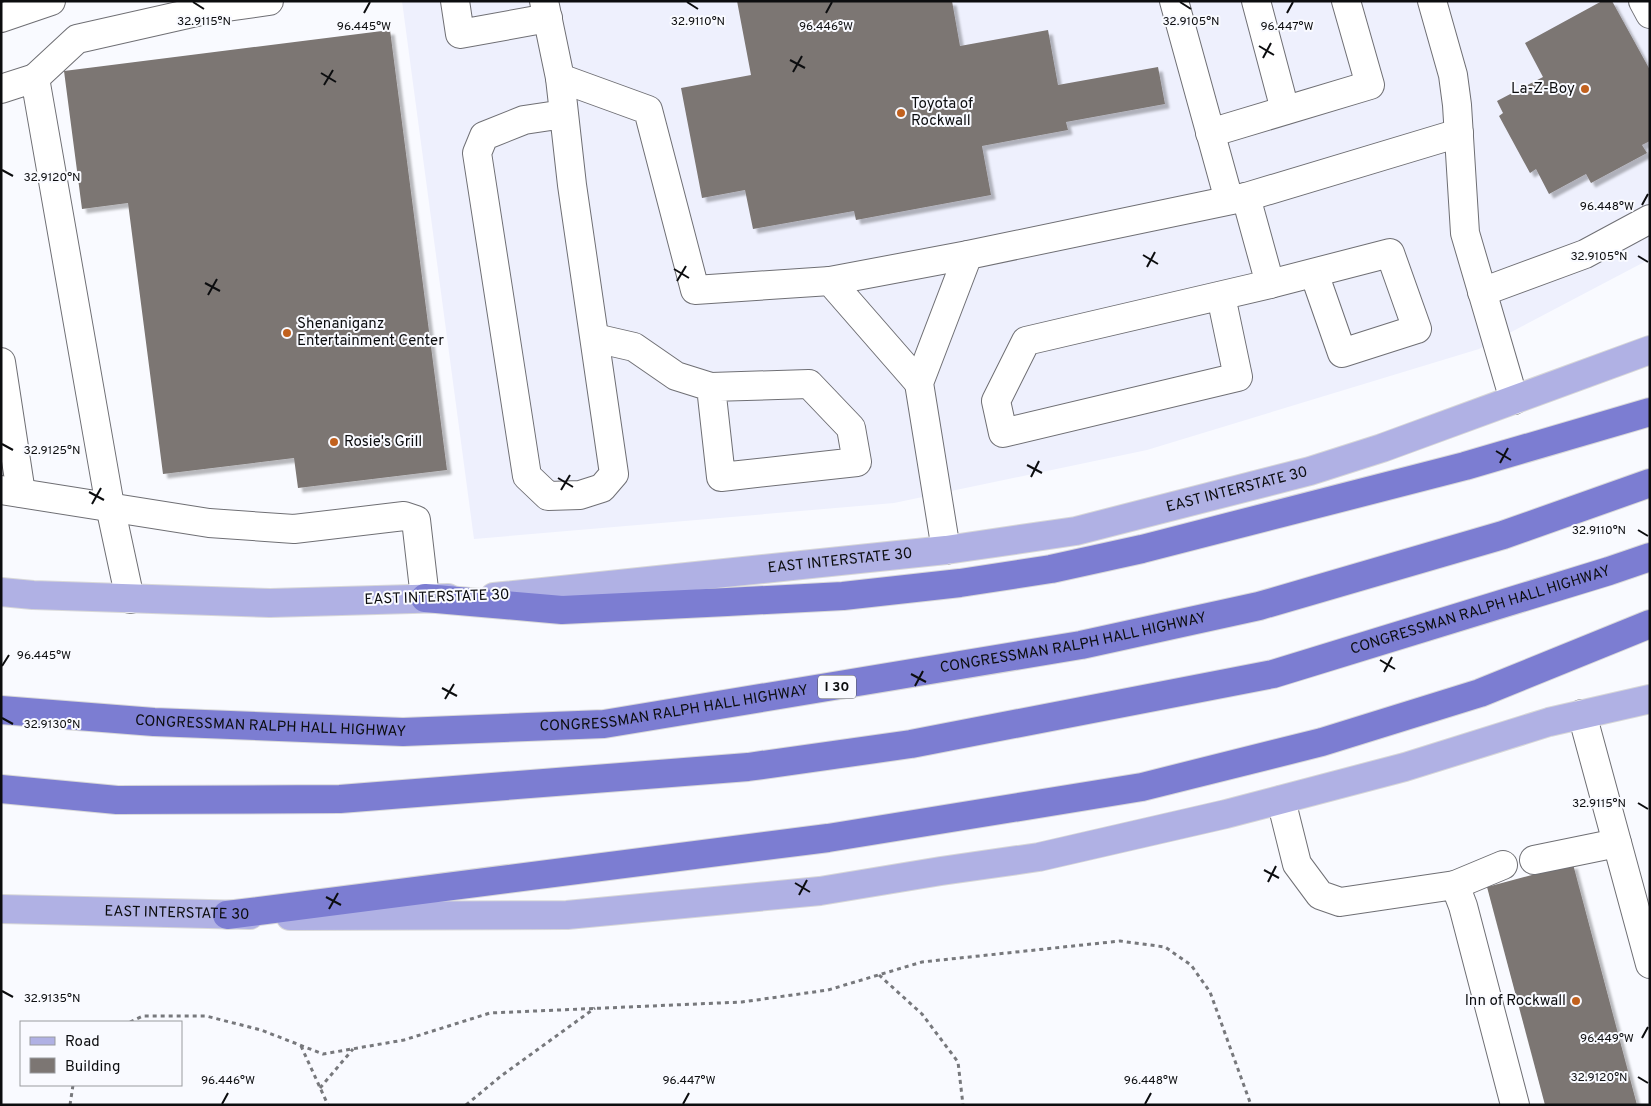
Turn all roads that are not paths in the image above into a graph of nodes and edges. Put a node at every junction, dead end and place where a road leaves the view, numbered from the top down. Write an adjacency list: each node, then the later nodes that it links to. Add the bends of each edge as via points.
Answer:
1 (51, 1): 11 (lane)
2 (269, 1): 12 (lane, via 205,10 77,39)
3 (455, 1): 9 (lane, via 460,34)
4 (1174, 1): 17 (lane)
5 (1256, 1): 15 (lane)
6 (1346, 1): 15 (lane, via 1370,84)
7 (1432, 1): 18 (lane, via 1453,75)
8 (1643, 1): 10 (lane)
9 (546, 10): 13 (lane)
10 (1650, 14)
11 (1, 18)
12 (35, 78): 14 (lane); 36 (lane)
13 (560, 78): 16 (lane); 23 (lane, via 648,110 695,290)
14 (1, 90)
15 (1285, 110): 17 (lane)
16 (564, 114): 27 (lane); 27 (lane, via 524,120 484,136 477,153 527,476 548,496 580,495 602,488 614,474)
17 (1210, 133): 19 (lane)
18 (1459, 133): 19 (lane); 25 (lane, via 1465,233)
19 (1237, 199): 21 (lane); 24 (lane)
20 (1650, 219): 25 (lane, via 1584,254)
21 (968, 255): 23 (lane); 30 (lane)
22 (1314, 273): 24 (lane)
23 (830, 281): 30 (lane)
24 (1270, 284): 26 (lane)
25 (1482, 292): 32 (lane)
26 (1221, 296): 26 (lane, via 1026,341 996,401 1003,433 1238,377)
27 (595, 338): 31 (lane, via 634,347 676,376)
28 (1650, 350): 32 (main road, EAST INTERSTATE 30)
29 (1, 362): 35 (lane)
30 (919, 383): 37 (lane)
31 (711, 387): 31 (lane, via 721,477 857,462 852,428 809,384)
32 (1514, 400): 37 (main road, EAST INTERSTATE 30, via 1382,448 1300,473 1076,531)
33 (1650, 412): 40 (highway, via 1465,466 1152,547 1051,569 844,596 562,610)
34 (1650, 483): 44 (highway, CONGRESSMAN RALPH HALL HIGHWAY / I 30, via 1503,535 1259,606 1081,645 604,724 403,732 154,722)
35 (11, 491): 36 (lane)
36 (110, 506): 40 (lane, via 209,523 294,528 404,516 416,520); 41 (lane)
37 (946, 550): 40 (main road, EAST INTERSTATE 30, via 504,596)
38 (1650, 558): 46 (highway, CONGRESSMAN RALPH HALL HIGHWAY, via 1273,674 901,746 748,767 340,799 117,800)
39 (1, 592): 41 (main road, EAST INTERSTATE 30)
40 (425, 598): 41 (main road, EAST INTERSTATE 30, via 270,603)
41 (130, 599)
42 (1650, 624): 53 (highway, via 1480,693 1322,742 1142,786 828,838)
43 (1650, 699): 45 (main road, EAST INTERSTATE 30)
44 (1, 710)
45 (1582, 714): 47 (main road, EAST INTERSTATE 30, via 1406,767); 48 (lane)
46 (1, 789)
47 (1281, 800): 51 (lane, via 1297,864 1320,895 1340,902); 53 (main road, EAST INTERSTATE 30, via 1040,857 820,891 567,915)
48 (1617, 842): 49 (lane); 54 (lane)
49 (1534, 860)
50 (1503, 865): 51 (lane)
51 (1455, 884): 55 (lane)
52 (1, 909): 53 (main road, EAST INTERSTATE 30)
53 (227, 915)
54 (1650, 964)
55 (1515, 1105)

